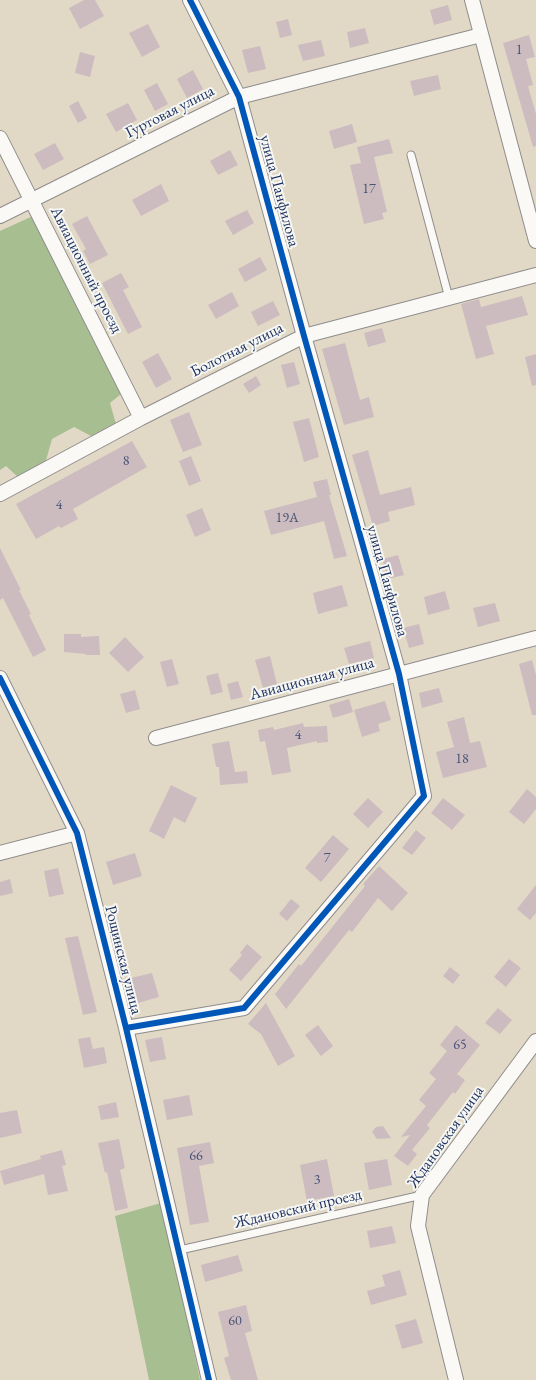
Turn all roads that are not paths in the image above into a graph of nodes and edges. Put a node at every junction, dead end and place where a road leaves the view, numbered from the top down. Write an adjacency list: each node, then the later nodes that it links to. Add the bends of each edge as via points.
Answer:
1 (190, 0): 4 (street, улица Панфилова)
2 (472, 0): 3 (street)
3 (481, 35): 4 (street, Гуртовая улица); 9 (street)
4 (239, 97): 7 (street, Гуртовая улица); 12 (street, улица Панфилова)
5 (0, 138): 7 (street, Авиационный проезд)
6 (411, 155): 11 (lane)
7 (31, 201): 8 (street, Гуртовая улица); 13 (street, Авиационный проезд)
8 (0, 216)
9 (536, 241)
10 (536, 275): 11 (street, Болотная улица)
11 (449, 298): 12 (street, Болотная улица)
12 (304, 336): 13 (street, Болотная улица); 16 (street, улица Панфилова)
13 (141, 418): 14 (street, Болотная улица)
14 (0, 494)
15 (536, 638): 16 (street, Авиационная улица)
16 (399, 674): 18 (street, Авиационная улица); 21 (street, улица Панфилова, via 424,796 244,1008)
17 (0, 678): 19 (street, Рощинская улица)
18 (156, 738)
19 (77, 833): 20 (street); 21 (street, Рощинская улица)
20 (0, 853)
21 (126, 1028): 24 (street, Рощинская улица)
22 (536, 1041): 23 (street, Ждановская улица)
23 (422, 1195): 24 (lane, Ждановский проезд); 26 (street, Ждановская улица, via 418,1226)
24 (180, 1250): 25 (street, Рощинская улица)
25 (209, 1380)
26 (456, 1380)

